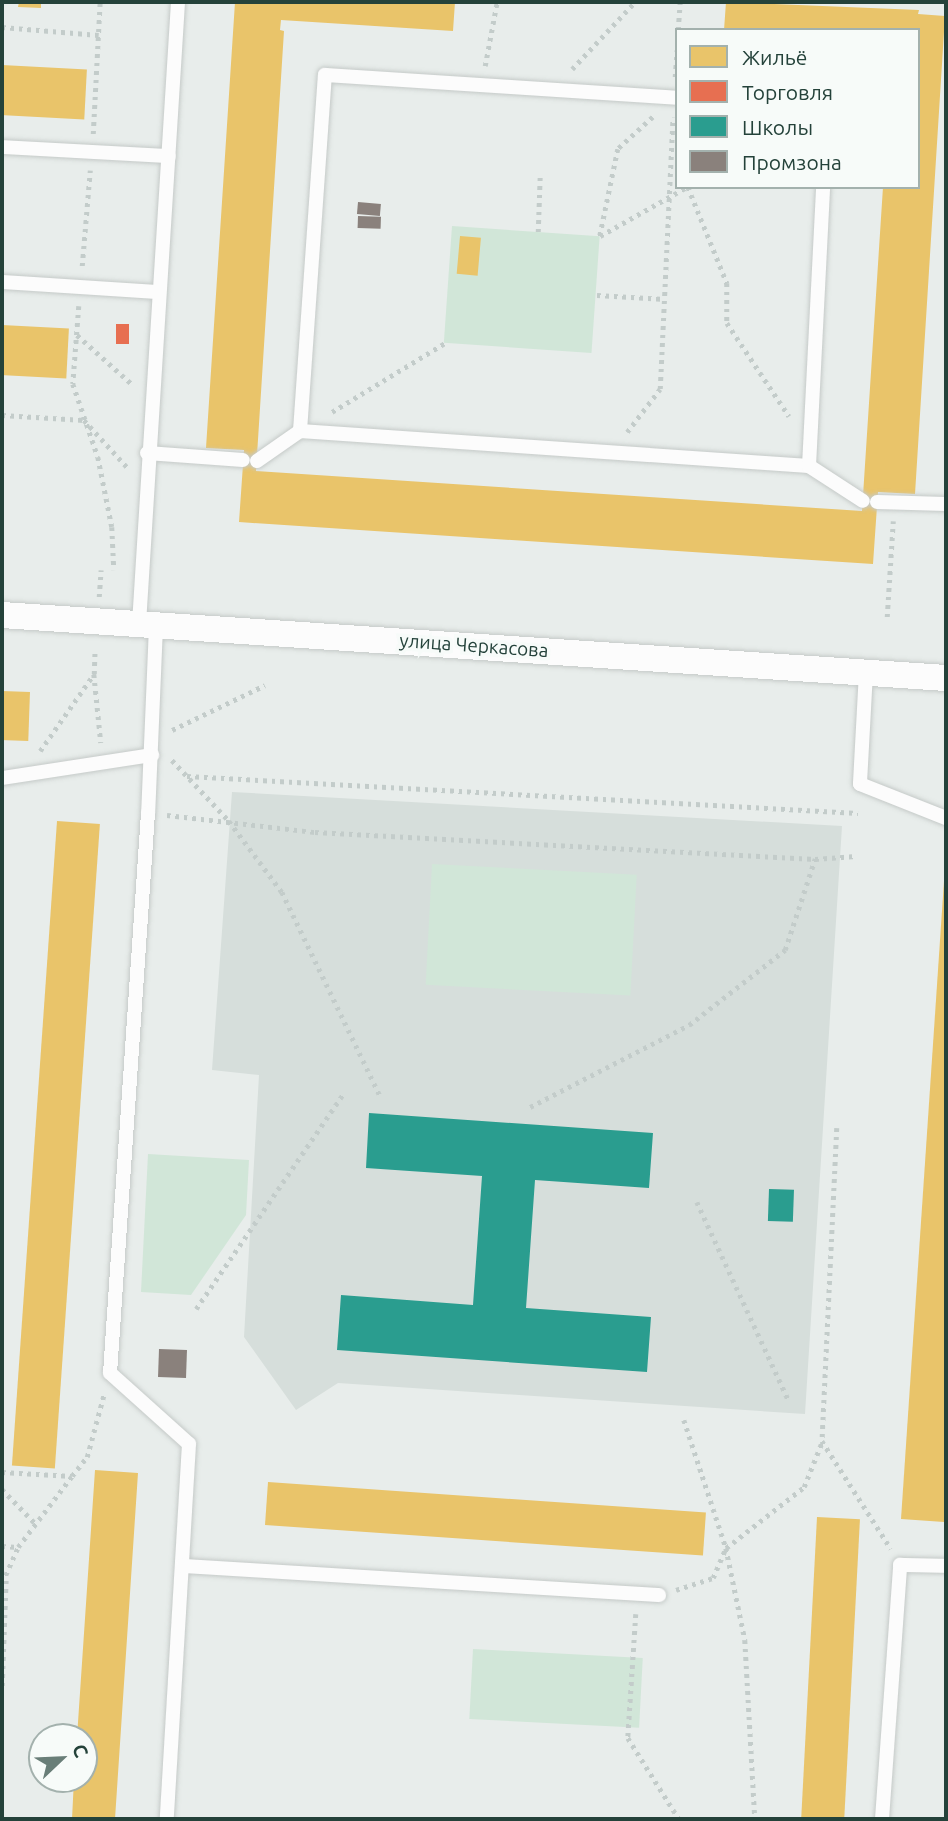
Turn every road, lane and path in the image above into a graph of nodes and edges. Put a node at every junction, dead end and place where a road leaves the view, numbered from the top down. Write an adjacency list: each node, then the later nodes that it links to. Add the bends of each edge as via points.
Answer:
1 (178, 2): 14 (lane)
2 (497, 2): 8 (path)
3 (635, 2): 9 (path)
4 (680, 2): 6 (path)
5 (2, 27): 7 (path)
6 (678, 28)
7 (99, 35)
8 (482, 85): 9 (lane); 29 (lane, via 325,75)
9 (552, 90): 10 (lane)
10 (675, 98): 11 (path); 19 (path, via 618,149 600,236)
11 (671, 146): 13 (path); 19 (path)
12 (2, 147): 14 (lane)
13 (675, 155)
14 (169, 156): 22 (lane)
15 (540, 175): 20 (path)
16 (684, 189): 19 (path)
17 (689, 189): 30 (path, via 727,283 727,323)
18 (823, 189): 30 (lane)
19 (669, 197): 24 (path)
20 (538, 232)
21 (2, 282): 22 (lane)
22 (158, 292): 27 (lane)
23 (597, 295): 24 (path)
24 (664, 299): 31 (path, via 660,389)
25 (76, 334): 27 (path)
26 (445, 343): 29 (path)
27 (150, 400): 32 (lane)
28 (2, 415): 34 (path, via 84,420)
29 (299, 431): 31 (lane); 32 (lane, via 250,461)
30 (810, 447): 33 (lane)
31 (611, 452): 33 (lane)
32 (147, 453): 34 (lane)
33 (809, 466): 35 (lane, via 870,501)
34 (145, 487): 41 (lane)
35 (895, 502): 36 (lane); 40 (path)
36 (946, 504)
37 (101, 570): 38 (path)
38 (99, 602)
39 (2, 615): 41 (street, улица Черкасова)
40 (887, 617)
41 (147, 625): 43 (street, улица Черкасова); 47 (lane)
42 (95, 651): 44 (path)
43 (866, 672): 45 (street, улица Черкасова); 55 (lane, via 860,784)
44 (94, 674): 49 (path, via 95,716); 50 (path)
45 (946, 678)
46 (265, 685): 47 (path)
47 (152, 739): 48 (lane); 51 (path)
48 (152, 755): 49 (lane); 53 (lane)
49 (105, 762): 50 (lane)
50 (24, 774): 52 (lane)
51 (187, 776): 54 (path); 56 (path)
52 (2, 778)
53 (148, 813): 56 (path); 65 (lane)
54 (858, 813)
55 (946, 818)
56 (229, 821): 58 (path, via 315,832); 60 (path, via 282,892)
57 (856, 856): 58 (path)
58 (815, 859): 61 (path, via 785,950 689,1025)
59 (344, 1093): 64 (path)
60 (380, 1096)
61 (530, 1107)
62 (837, 1128): 68 (path)
63 (697, 1202): 66 (path)
64 (196, 1309)
65 (110, 1373): 70 (path, via 87,1457); 77 (lane, via 189,1444)
66 (788, 1399)
67 (684, 1420): 75 (path)
68 (822, 1441): 75 (path, via 804,1487); 76 (path)
69 (2, 1472): 70 (path)
70 (72, 1476): 72 (path)
71 (2, 1489): 72 (path)
72 (35, 1523): 74 (path)
73 (2, 1546): 74 (path)
74 (18, 1547): 79 (path)
75 (726, 1548): 82 (path, via 713,1578); 86 (path, via 745,1640)
76 (900, 1565): 78 (lane); 87 (lane)
77 (183, 1566): 81 (lane); 84 (lane)
78 (946, 1566)
79 (6, 1574): 80 (path); 83 (path)
80 (2, 1583)
81 (638, 1594): 82 (lane); 85 (path, via 628,1738)
82 (659, 1595)
83 (2, 1686)
84 (167, 1819)
85 (679, 1819)
86 (755, 1819)
87 (882, 1819)

